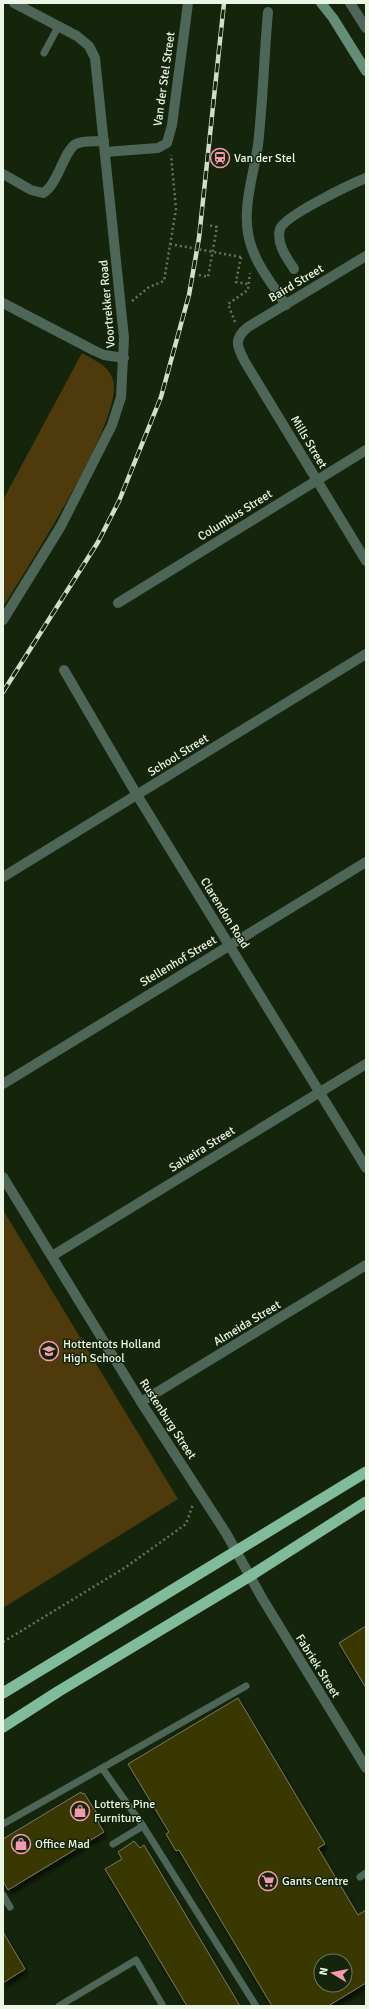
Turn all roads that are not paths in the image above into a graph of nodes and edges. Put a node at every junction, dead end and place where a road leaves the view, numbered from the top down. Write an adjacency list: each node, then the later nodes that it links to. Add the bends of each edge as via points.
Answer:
1 (14, 3): 7 (street, Voortrekker Road)
2 (188, 3): 12 (street, Van der Stel Street, via 172,124 167,143 158,148)
3 (321, 3): 10 (main road)
4 (350, 3): 6 (street)
5 (268, 12): 18 (street, via 258,145 246,214 252,248 259,264)
6 (363, 16): 8 (street)
7 (58, 27): 9 (lane); 11 (street, Voortrekker Road, via 77,36 89,46 96,58)
8 (366, 28)
9 (44, 54)
10 (366, 71)
11 (104, 141): 12 (street, Voortrekker Road); 13 (street, via 82,142 72,147 50,186 43,192 31,190)
12 (105, 152): 20 (street, Voortrekker Road, via 121,303)
13 (3, 174)
14 (366, 178): 16 (street, via 293,215 282,226 280,230 283,251)
15 (366, 256): 18 (street, Baird Street)
16 (294, 269)
17 (3, 303): 20 (street, via 104,356)
18 (286, 305): 19 (street, Baird Street)
19 (239, 334): 22 (street, Mills Street, via 238,349 244,362)
20 (124, 358): 25 (street, Voortrekker Road, via 121,397 112,425 61,526)
21 (366, 450): 22 (street, Columbus Street)
22 (317, 480): 23 (street, Mills Street); 24 (street, Columbus Street)
23 (366, 561)
24 (118, 604)
25 (3, 620)
26 (366, 654): 28 (street, School Street)
27 (64, 670): 28 (street, Clarendon Road)
28 (137, 795): 30 (street, School Street); 31 (street, Clarendon Road)
29 (366, 862): 31 (street, Stellenhof Street)
30 (3, 877)
31 (230, 945): 33 (street, Stellenhof Street); 34 (street, Clarendon Road)
32 (366, 1064): 34 (street, Salveira Street)
33 (3, 1084)
34 (319, 1092): 35 (street, Clarendon Road); 37 (street, Salveira Street)
35 (366, 1168)
36 (3, 1177): 37 (street, Rustenburg Street)
37 (52, 1256): 39 (street, Rustenburg Street)
38 (366, 1265): 39 (street, Almeida Street)
39 (141, 1402): 42 (street, Rustenburg Street)
40 (366, 1472): 42 (highway)
41 (366, 1502): 43 (highway)
42 (236, 1551): 43 (street, Fabriek Street); 45 (highway)
43 (250, 1576): 46 (highway); 48 (street, Fabriek Street)
44 (246, 1686): 47 (lane)
45 (3, 1693)
46 (3, 1727)
47 (102, 1768): 49 (lane); 50 (lane)
48 (366, 1768)
49 (3, 1824)
50 (143, 1826): 51 (lane); 56 (lane)
51 (113, 1844)
52 (3, 1895): 53 (lane)
53 (10, 1907)
54 (59, 2006): 55 (lane, via 136,1960)
55 (163, 2006)
56 (256, 2006)

